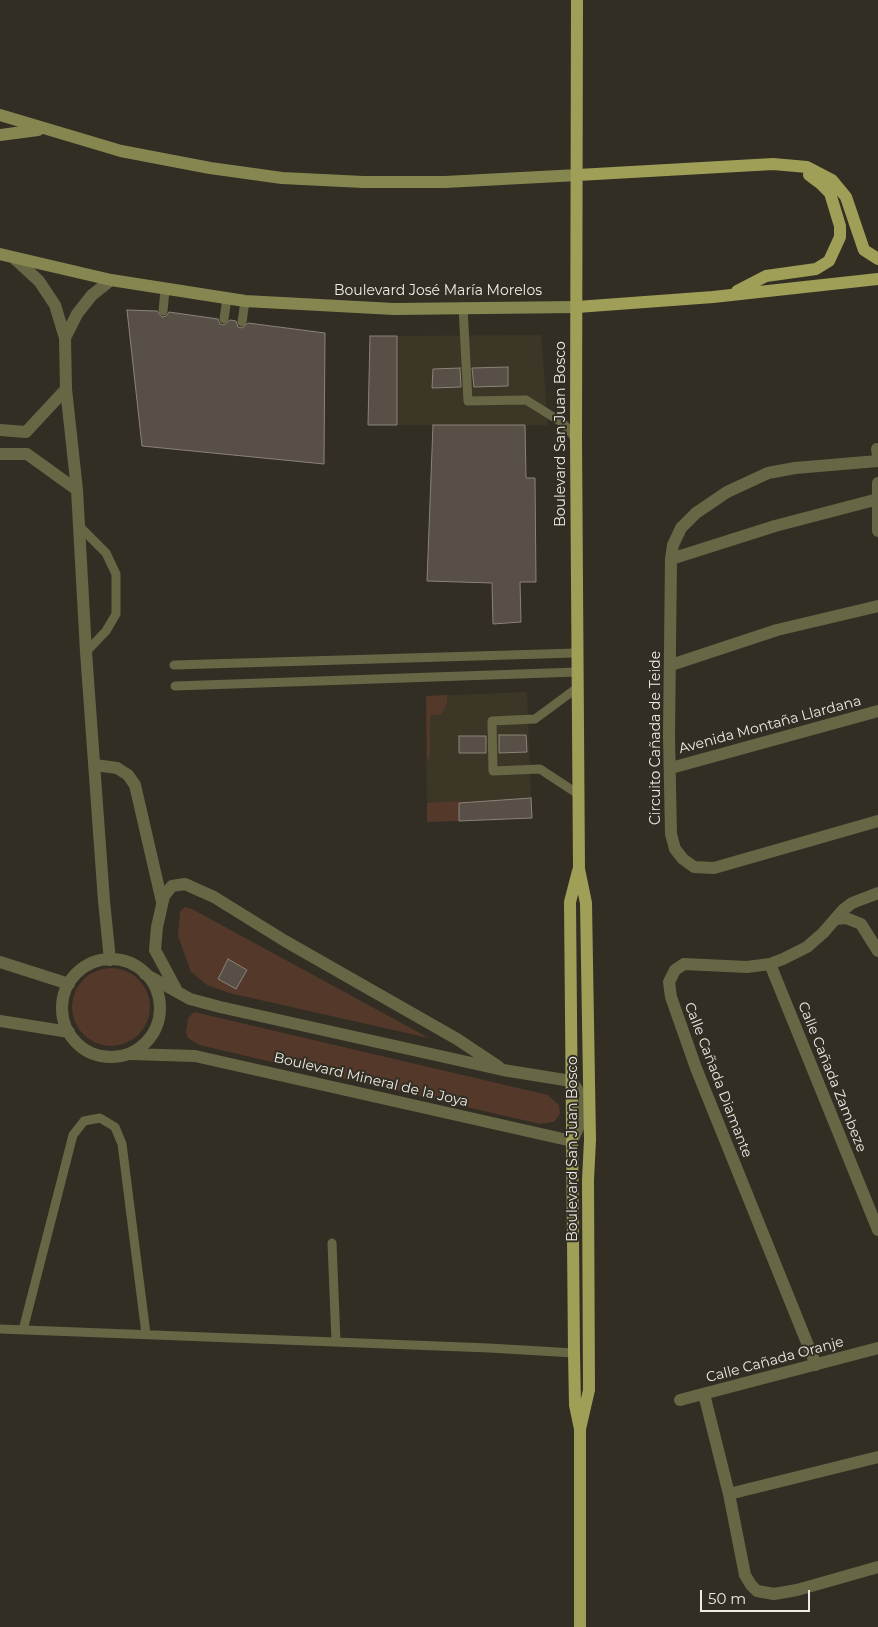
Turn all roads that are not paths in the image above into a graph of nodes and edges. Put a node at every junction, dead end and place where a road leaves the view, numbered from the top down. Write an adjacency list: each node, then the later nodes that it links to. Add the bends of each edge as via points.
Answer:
1 (577, 0): 6 (main road, Boulevard San Juan Bosco)
2 (0, 115): 3 (main road, Boulevard José María Morelos)
3 (43, 129): 4 (main road, Boulevard José María Morelos); 6 (main road, Boulevard José María Morelos, via 121,151 282,178 445,182)
4 (0, 134)
5 (773, 164): 6 (main road, Boulevard José María Morelos); 9 (main road, Boulevard José María Morelos, via 807,167 832,180 846,198 864,250); 13 (main road, Boulevard José María Morelos, via 805,173 822,184 830,193 840,237 829,261 816,269 766,276)
6 (578, 175): 17 (main road, Boulevard San Juan Bosco)
7 (0, 254): 8 (main road, Boulevard José María Morelos)
8 (14, 258): 11 (main road, Boulevard José María Morelos); 21 (street, via 39,281 55,305)
9 (878, 259)
10 (878, 279): 13 (main road, Boulevard José María Morelos)
11 (110, 280): 12 (main road, Boulevard José María Morelos); 21 (street, via 77,314)
12 (164, 290): 14 (main road, Boulevard José María Morelos); 18 (lane)
13 (731, 294): 17 (main road, Boulevard José María Morelos)
14 (227, 298): 15 (main road, Boulevard José María Morelos); 19 (lane)
15 (245, 301): 16 (main road, Boulevard José María Morelos, via 394,309); 20 (lane)
16 (463, 307): 17 (main road, Boulevard José María Morelos); 25 (lane, via 468,401 526,400 563,423)
17 (577, 307): 25 (main road, Boulevard San Juan Bosco)
18 (163, 311)
19 (224, 319)
20 (242, 322)
21 (65, 338): 22 (street)
22 (66, 389): 24 (street); 32 (street)
23 (0, 430): 24 (street)
24 (26, 432): 28 (street)
25 (576, 439): 39 (main road, Boulevard San Juan Bosco)
26 (878, 449): 29 (street)
27 (0, 454): 28 (street)
28 (27, 454): 32 (street)
29 (878, 454)
30 (878, 461): 36 (street, Circuito Cañada de Teide, via 776,470 727,492 696,513 681,528)
31 (878, 483): 33 (street)
32 (77, 490): 34 (street)
33 (878, 499): 35 (street); 36 (street, via 775,526)
34 (79, 526): 38 (street); 38 (lane, via 106,553 116,574 116,614 106,632)
35 (878, 531)
36 (671, 559): 41 (street, Circuito Cañada de Teide)
37 (878, 606): 41 (street, via 777,630)
38 (86, 652): 46 (street)
39 (576, 653): 40 (lane); 42 (main road, Boulevard San Juan Bosco)
40 (174, 665)
41 (671, 666): 47 (street, Circuito Cañada de Teide)
42 (577, 672): 43 (lane); 44 (main road, Boulevard San Juan Bosco)
43 (175, 686)
44 (577, 688): 48 (main road, Boulevard San Juan Bosco); 48 (lane, via 535,719 492,721 492,771 540,768)
45 (878, 709): 47 (street, Avenida Montaña Llardana)
46 (95, 765): 52 (street, via 118,768 135,785); 55 (street)
47 (671, 768): 49 (street, Circuito Cañada de Teide, via 671,834 675,848 694,867 714,868)
48 (578, 794): 50 (main road, Boulevard San Juan Bosco)
49 (878, 820)
50 (579, 868): 65 (main road, Boulevard San Juan Bosco, via 570,902); 66 (main road, Boulevard San Juan Bosco, via 586,904)
51 (878, 893): 53 (street, Calle Cañada Diamante, via 852,904)
52 (162, 902): 60 (street, via 155,950); 64 (street, via 167,890 179,884 208,894 457,1039)
53 (836, 919): 54 (street, via 846,918 861,924); 57 (street, Calle Cañada Diamante, via 807,947)
54 (877, 945)
55 (110, 960): 58 (street, via 136,965); 59 (street, via 94,963 80,971)
56 (0, 962): 59 (street)
57 (770, 964): 70 (street, Calle Cañada Zambeze); 78 (street, Calle Cañada Diamante, via 747,967 684,964 671,975 669,989 732,1158)
58 (146, 974): 60 (street); 63 (street, via 159,998 158,1025 142,1047)
59 (69, 984): 62 (street, via 63,999 63,1016)
60 (178, 992): 64 (street, via 190,999 220,1007)
61 (0, 1021): 62 (street)
62 (68, 1032): 63 (street, via 88,1051 102,1056)
63 (130, 1054): 69 (street, Boulevard Mineral de la Joya, via 195,1056)
64 (503, 1070): 65 (street)
65 (571, 1082): 67 (street, via 580,1093); 69 (main road, Boulevard San Juan Bosco)
66 (588, 1084): 67 (street); 68 (main road, Boulevard San Juan Bosco)
67 (583, 1110): 68 (street); 69 (street)
68 (590, 1140): 81 (main road, Boulevard San Juan Bosco, via 589,1390)
69 (572, 1141): 77 (main road, Boulevard San Juan Bosco)
70 (878, 1230)
71 (332, 1244): 75 (lane)
72 (0, 1329): 73 (lane)
73 (22, 1330): 74 (lane); 74 (lane, via 74,1135 84,1121 100,1118 115,1127 122,1144)
74 (146, 1334): 75 (lane)
75 (336, 1342): 77 (lane)
76 (878, 1348): 78 (street, Calle Cañada Oranje)
77 (574, 1353): 81 (main road, Boulevard San Juan Bosco, via 575,1405)
78 (816, 1365): 79 (street, Calle Cañada Oranje)
79 (704, 1394): 80 (street, Calle Cañada Oranje); 83 (street)
80 (680, 1400)
81 (580, 1429): 85 (main road, Boulevard San Juan Bosco)
82 (878, 1457): 83 (street)
83 (729, 1494): 84 (street, via 745,1575 757,1591 774,1594 790,1591)
84 (878, 1567)
85 (580, 1627)

